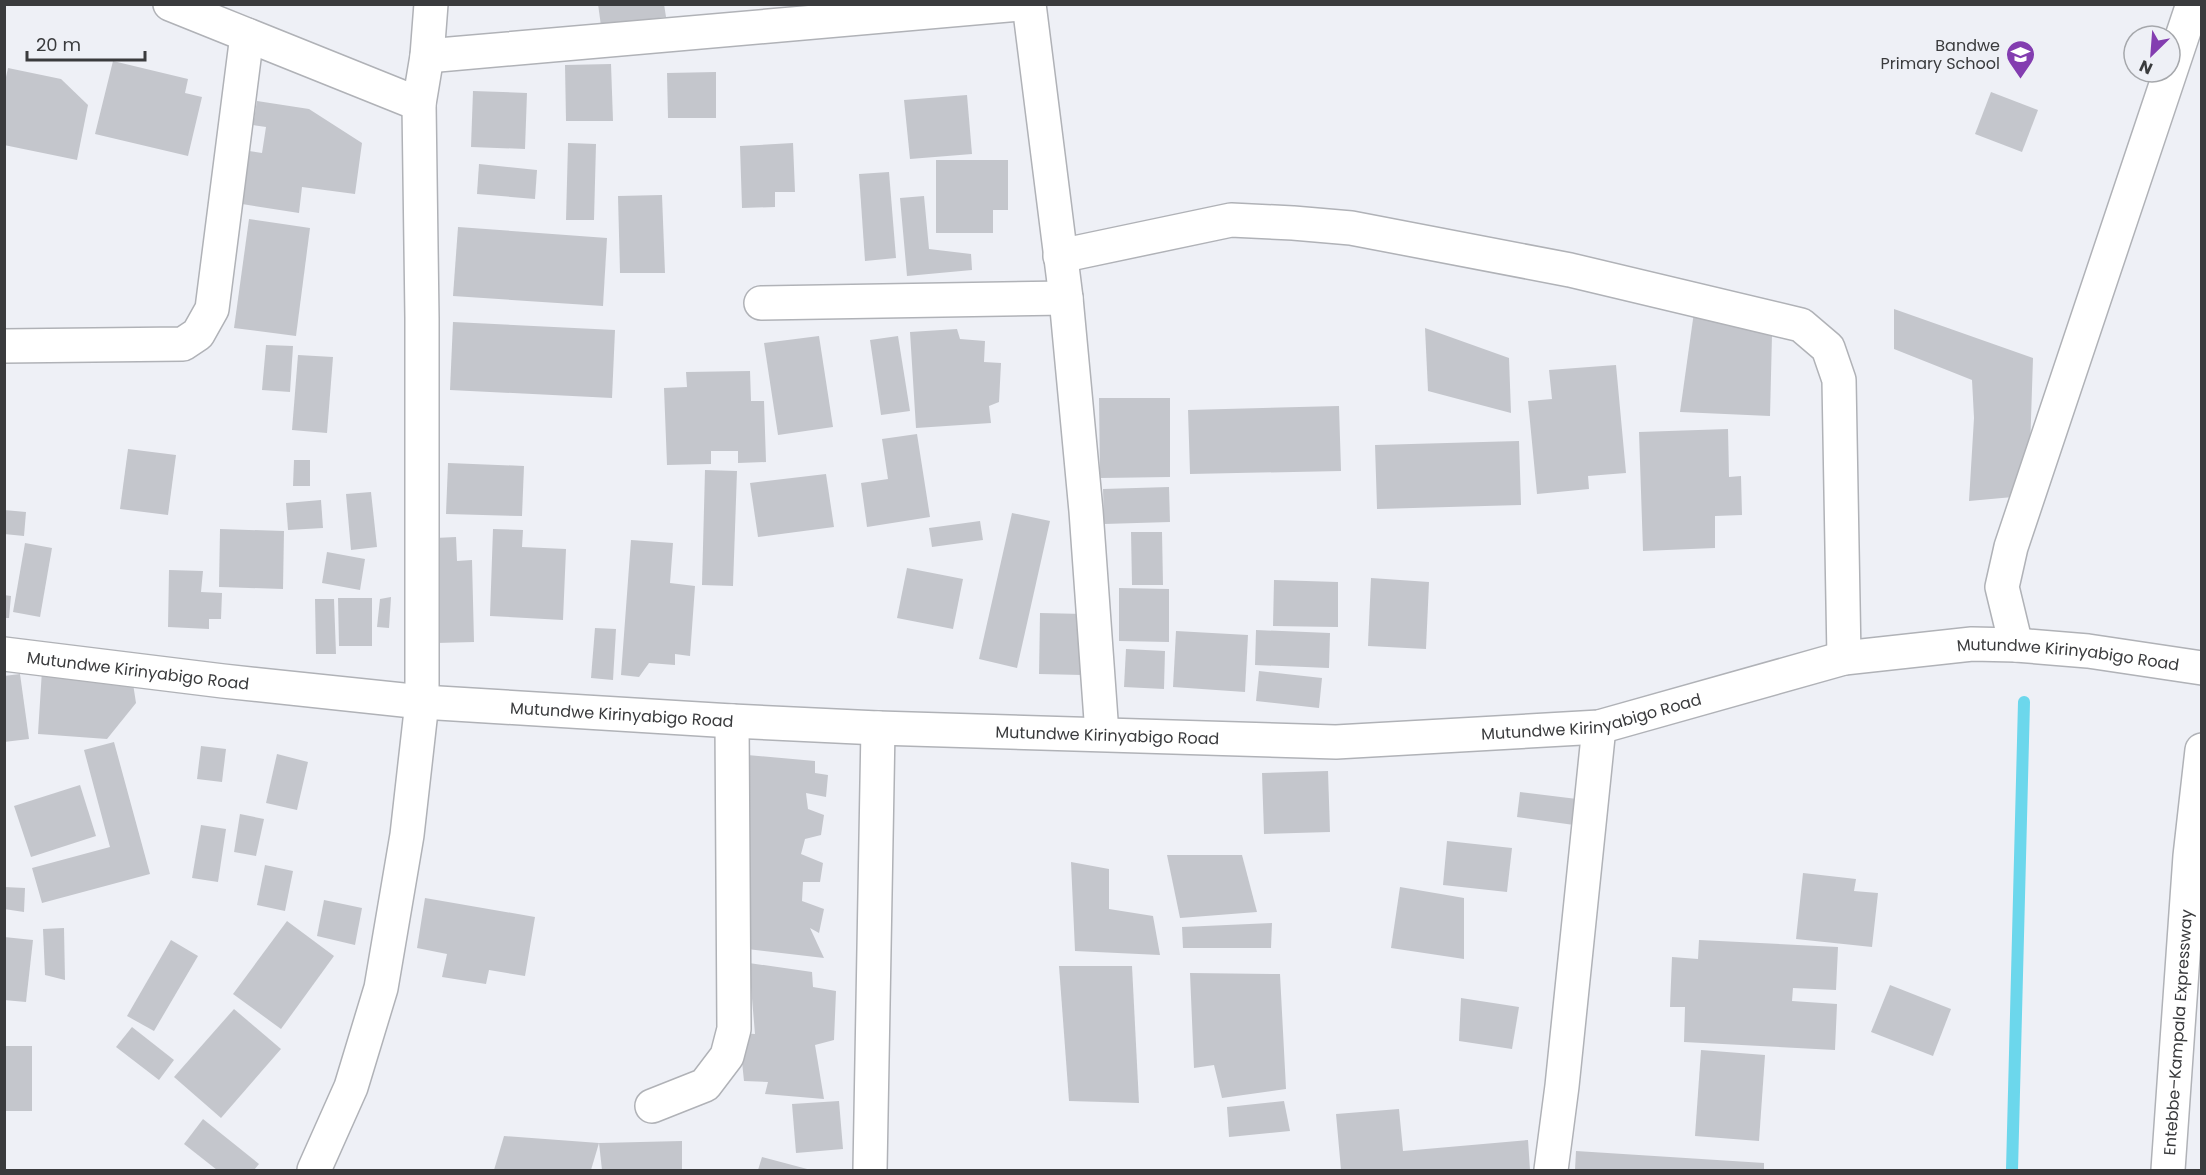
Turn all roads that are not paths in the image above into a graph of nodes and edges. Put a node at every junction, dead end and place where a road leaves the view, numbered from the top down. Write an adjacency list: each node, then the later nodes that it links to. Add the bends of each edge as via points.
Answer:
1 (170, 4): 6 (main road)
2 (431, 4): 7 (main road)
3 (1021, 4): 7 (main road)
4 (1029, 4): 9 (main road)
5 (2193, 4): 13 (main road, via 2011,548 2002,587)
6 (247, 35): 8 (main road); 12 (main road, via 212,309 198,334 183,344)
7 (427, 56): 8 (main road)
8 (420, 104): 17 (main road)
9 (1060, 256): 10 (main road); 15 (main road, via 1231,220 1352,228 1570,270 1801,325 1828,348 1839,380)
10 (1066, 298): 11 (main road); 21 (main road)
11 (761, 303)
12 (4, 346)
13 (2016, 645): 15 (main road, Mutundwe Kirinyabigo Road, via 1972,644); 16 (main road, Mutundwe Kirinyabigo Road)
14 (4, 654): 17 (main road, Mutundwe Kirinyabigo Road)
15 (1844, 658): 19 (main road, Mutundwe Kirinyabigo Road)
16 (2202, 668)
17 (422, 702): 18 (main road, Mutundwe Kirinyabigo Road); 24 (main road, via 406,835 381,988 351,1087)
18 (732, 721): 20 (main road, Mutundwe Kirinyabigo Road); 23 (main road, via 734,1029 727,1056 705,1085)
19 (1599, 727): 21 (main road, Mutundwe Kirinyabigo Road, via 1336,742); 26 (main road)
20 (878, 728): 21 (main road, Mutundwe Kirinyabigo Road); 25 (main road)
21 (1102, 734)
22 (2202, 750): 27 (main road, Entebbe–Kampala Expressway, via 2190,856)
23 (652, 1106)
24 (314, 1170)
25 (870, 1170)
26 (1551, 1170)
27 (2168, 1170)

